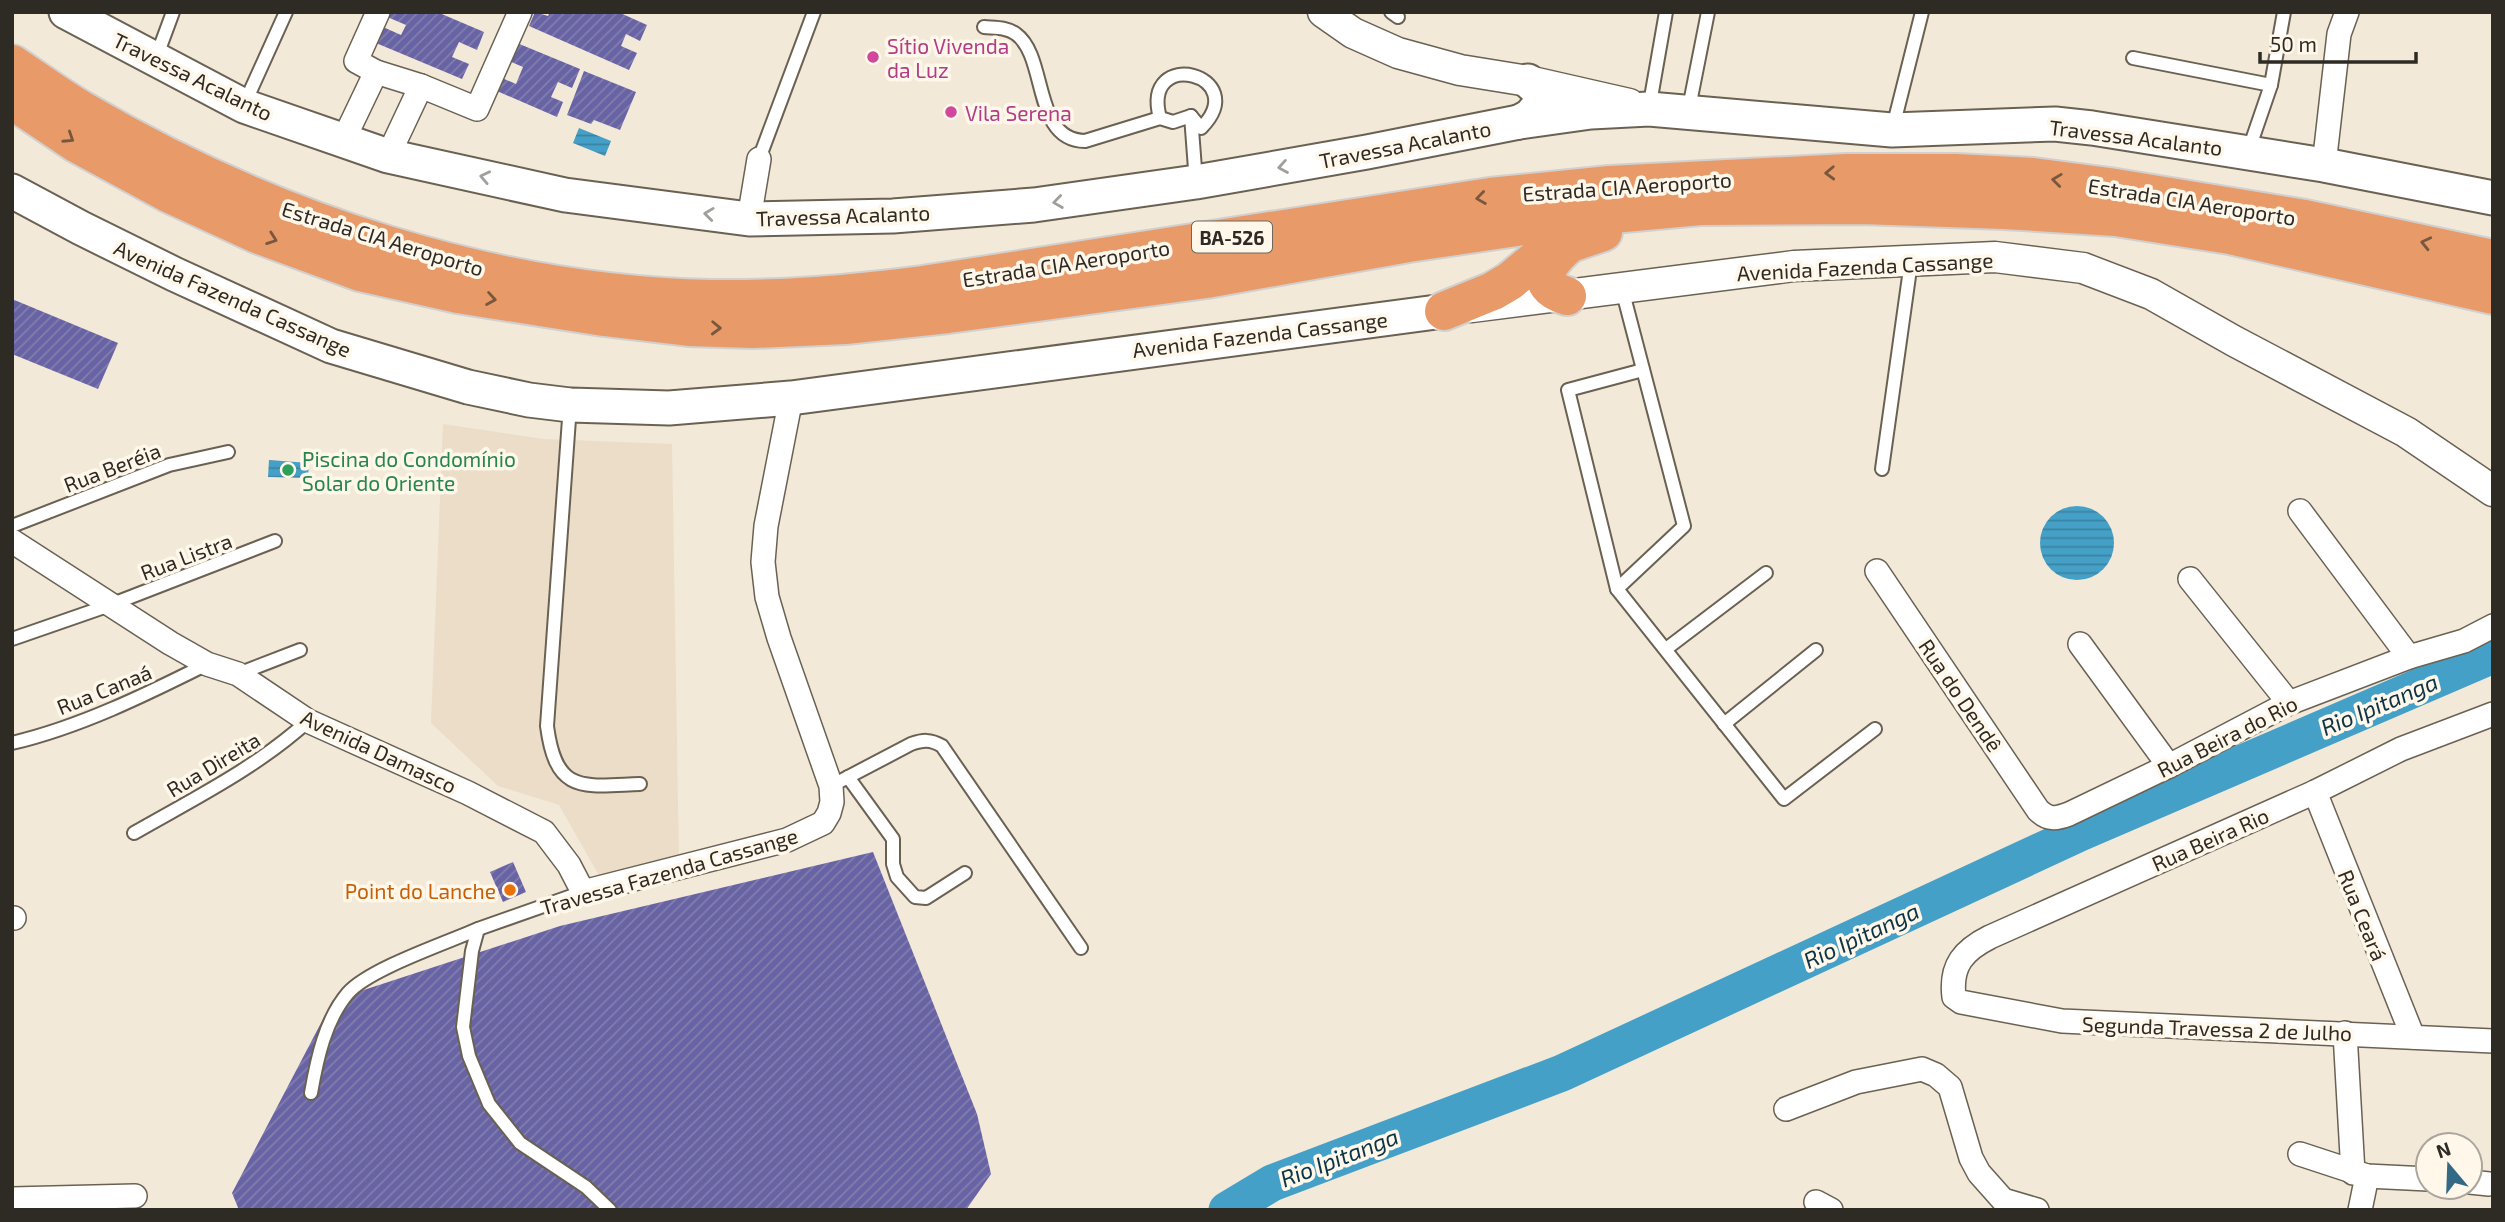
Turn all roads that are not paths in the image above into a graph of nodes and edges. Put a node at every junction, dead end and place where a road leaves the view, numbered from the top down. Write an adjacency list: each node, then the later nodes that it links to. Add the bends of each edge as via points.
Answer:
1 (66, 12): 15 (main road, Travessa Acalanto)
2 (173, 12): 15 (lane)
3 (286, 12): 22 (lane)
4 (378, 12): 17 (street, via 356,61)
5 (520, 12): 20 (street, via 477,109)
6 (814, 12): 32 (lane)
7 (1324, 12): 18 (street, Travessa Acalanto, via 1353,33 1398,53 1460,70)
8 (1666, 12): 23 (lane)
9 (1708, 12): 24 (lane)
10 (1922, 12): 28 (lane)
11 (2284, 12): 19 (lane)
12 (2347, 12): 33 (street, via 2339,34)
13 (984, 27): 26 (lane, via 1016,34 1026,46 1052,120 1072,141)
14 (2133, 58): 19 (lane)
15 (155, 60): 22 (main road, Travessa Acalanto)
16 (12, 64): 40 (highway, Estrada CIA Aeroporto / BA-526, one-way to 16, via 2305,219 2109,187 2033,177 1847,173 1610,185 1490,197 839,295 683,297 600,290 479,270 308,217 169,157 82,111)
17 (376, 72): 20 (street); 29 (street)
18 (1528, 81): 23 (street, Travessa Acalanto); 27 (main road, via 1539,91 1541,103)
19 (2271, 85): 30 (lane)
20 (421, 86): 31 (street)
21 (12, 100): 37 (highway, Estrada CIA Aeroporto / BA-526, one-way to 37, via 76,143 170,194 257,234 360,272 457,294 689,327 845,325 948,314 1206,279 1591,216)
22 (244, 106): 29 (main road, Travessa Acalanto)
23 (1649, 109): 24 (main road, Travessa Acalanto); 27 (main road, Travessa Acalanto)
24 (1688, 113): 28 (main road, Travessa Acalanto)
25 (1191, 116): 26 (lane, via 1173,122); 26 (lane, via 1201,128 1212,117 1216,102 1212,87 1201,76 1186,73 1171,77 1160,88 1156,103); 34 (lane)
26 (1160, 118)
27 (1518, 122): 34 (main road, Travessa Acalanto, one-way to 34)
28 (1892, 130): 30 (main road, Travessa Acalanto, via 2055,124)
29 (342, 141): 31 (main road, Travessa Acalanto)
30 (2248, 152): 33 (main road, Travessa Acalanto)
31 (388, 156): 38 (main road, Travessa Acalanto, one-way to 31, via 565,195)
32 (759, 159): 38 (street)
33 (2325, 165): 36 (main road, Travessa Acalanto)
34 (1196, 182): 38 (main road, Travessa Acalanto, one-way to 38, via 1034,205 892,216)
35 (12, 191): 48 (main road, Avenida Fazenda Cassange, via 331,346 468,387)
36 (2493, 198)
37 (1700, 206): 39 (highway); 43 (highway, Estrada CIA Aeroporto / BA-526, via 1863,205 2116,217 2230,235)
38 (750, 219)
39 (1570, 243): 44 (highway, via 1556,255 1546,278 1554,292); 45 (highway, via 1540,256 1510,281)
40 (2493, 259)
41 (1911, 262): 42 (street, Avenida Fazenda Cassange, via 1794,266); 50 (lane); 51 (street, Avenida Fazenda Cassange, via 1995,257 2052,263 2083,268 2151,294 2406,432)
42 (1622, 288): 44 (street, Avenida Fazenda Cassange); 46 (lane)
43 (2493, 295)
44 (1567, 296): 45 (street, Avenida Fazenda Cassange)
45 (1444, 311): 47 (main road, Avenida Fazenda Cassange)
46 (1643, 370): 59 (lane, via 1684,526); 59 (lane, via 1568,390)
47 (791, 398): 48 (main road, Avenida Fazenda Cassange, via 668,408); 77 (street, via 766,526 768,597 779,638)
48 (570, 405): 78 (lane, via 547,726 550,746 571,782)
49 (228, 452): 53 (lane, Rua Beréia, via 169,465)
50 (1882, 469)
51 (2493, 491)
52 (2300, 511): 67 (street)
53 (12, 526)
54 (12, 541): 60 (street, Avenida Damasco)
55 (275, 541): 60 (lane, Rua Listra)
56 (1877, 571): 80 (street, Rua do Dendê)
57 (1766, 573): 64 (lane)
58 (2190, 579): 70 (street)
59 (1617, 589): 64 (lane)
60 (110, 606): 62 (lane, Rua Listra); 68 (street, Avenida Damasco)
61 (2493, 626): 67 (street, Rua Beira do Rio, via 2464,641)
62 (12, 639)
63 (2080, 644): 76 (street)
64 (1666, 649): 73 (lane)
65 (300, 650): 69 (lane)
66 (1816, 650): 73 (lane)
67 (2409, 657): 70 (street, Rua Beira do Rio)
68 (207, 664): 69 (street, Avenida Damasco); 75 (lane, Rua Canaá, via 110,709)
69 (238, 674): 72 (street, Avenida Damasco)
70 (2289, 703): 76 (street, Rua Beira do Rio)
71 (2493, 714): 79 (street, Rua Beira Rio, via 2401,749)
72 (308, 721): 81 (lane, Rua Direita, via 238,775); 83 (street, Avenida Damasco, via 544,832 569,864)
73 (1724, 724): 74 (lane, via 1784,799)
74 (1875, 729)
75 (12, 743)
76 (2169, 766): 80 (street, Rua Beira do Rio, via 2059,818)
77 (840, 782): 82 (lane, via 893,839 897,877 915,897 926,898); 83 (street, Travessa Fazenda Cassange, via 822,823 787,841); 85 (lane, via 922,740 942,746)
78 (640, 784)
79 (2315, 792): 86 (street, Rua Beira Rio, via 1980,942 1962,956); 88 (street, Rua Ceará)
80 (2047, 817)
81 (134, 833)
82 (965, 873)
83 (583, 892): 84 (lane, Travessa Fazenda Cassange)
84 (478, 929): 90 (lane, Travessa Fazenda Cassange, via 380,971 349,992 319,1053); 98 (lane, via 463,1027 469,1056 489,1104 520,1143)
85 (1081, 948)
86 (1953, 988): 87 (street, Segunda Travessa 2 de Julho, via 1954,997 1961,1002 2062,1021)
87 (2344, 1033): 88 (street, Segunda Travessa 2 de Julho); 93 (street)
88 (2413, 1037): 89 (street, Segunda Travessa 2 de Julho)
89 (2493, 1041)
90 (311, 1093)
91 (1786, 1109): 97 (street, via 1857,1082 1922,1069 1936,1074 1950,1087 1971,1158)
92 (2300, 1154): 93 (street)
93 (2360, 1175): 94 (street); 100 (street)
94 (2414, 1178)
95 (135, 1196): 96 (street)
96 (12, 1199)
97 (2000, 1205): 99 (street)
98 (610, 1210)
99 (2037, 1210)
100 (2360, 1210)

